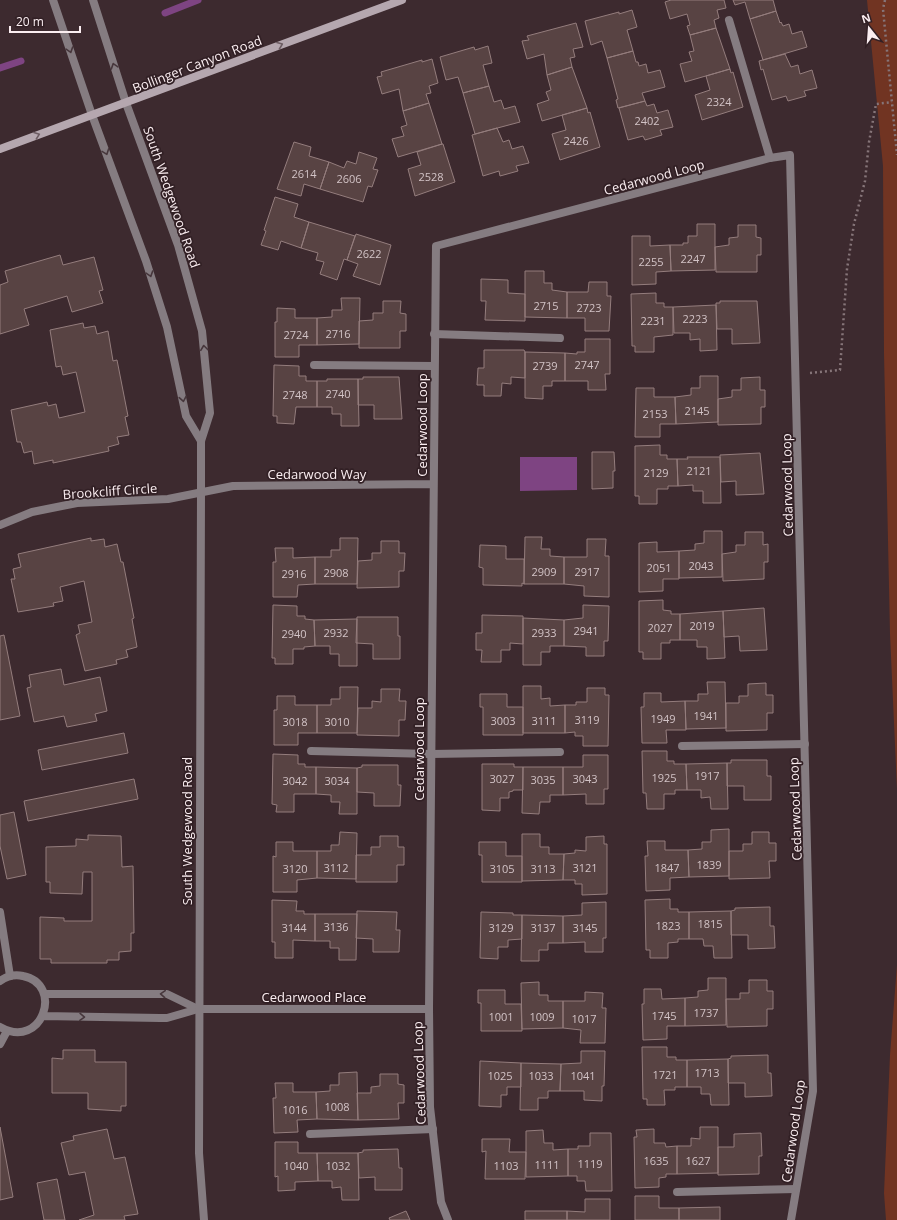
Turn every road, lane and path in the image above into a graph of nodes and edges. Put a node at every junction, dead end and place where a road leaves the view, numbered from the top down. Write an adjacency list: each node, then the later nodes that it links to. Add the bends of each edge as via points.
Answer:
1 (53, 0): 8 (street, one-way to 8)
2 (93, 0): 7 (street, South Wedgewood Road, one-way to 2)
3 (402, 0): 7 (main road, Bollinger Canyon Road, one-way to 3)
4 (885, 0): 6 (path, via 883,9)
5 (729, 20): 11 (street)
6 (892, 102): 10 (path); 16 (path, via 876,104 865,181 854,224 847,269 840,370)
7 (126, 103): 8 (main road, Bollinger Canyon Road); 17 (street, South Wedgewood Road, one-way to 7, via 210,414 202,331 178,245)
8 (92, 115): 9 (main road, Bollinger Canyon Road, one-way to 8); 17 (street, one-way to 17, via 146,261 167,327 186,416)
9 (0, 149)
10 (897, 155)
11 (770, 158): 12 (street, Cedarwood Loop, via 436,246); 16 (street, Cedarwood Loop, via 790,154)
12 (434, 334): 13 (street); 15 (street, Cedarwood Loop)
13 (560, 338)
14 (314, 365): 15 (street)
15 (434, 366): 18 (street, Cedarwood Loop)
16 (796, 374): 21 (street, Cedarwood Loop)
17 (201, 441): 19 (street, South Wedgewood Road)
18 (434, 484): 19 (street, Cedarwood Way, via 233,486); 25 (street, Cedarwood Loop)
19 (200, 493): 20 (street, Brookcliff Circle, via 159,500 77,503 32,512); 30 (street, South Wedgewood Road)
20 (0, 525)
21 (805, 744): 22 (street); 37 (street, Cedarwood Loop, via 813,1091)
22 (682, 746)
23 (311, 751): 25 (street)
24 (560, 752): 25 (street)
25 (431, 754): 31 (street, Cedarwood Loop)
26 (0, 912): 27 (street)
27 (10, 976): 28 (street); 29 (street, via 27,977 40,987)
28 (0, 981)
29 (44, 994): 30 (street, Cedarwood Place, one-way to 29, via 167,994); 32 (street)
30 (198, 1009): 31 (street, Cedarwood Place); 32 (street, Cedarwood Place, one-way to 30, via 167,1018); 39 (street, South Wedgewood Road, via 199,1154)
31 (429, 1009): 35 (street, Cedarwood Loop, via 430,1108)
32 (43, 1016): 33 (street, via 38,1023 24,1032)
33 (4, 1029): 34 (street)
34 (0, 1044)
35 (433, 1129): 36 (street); 40 (street, Cedarwood Loop, via 441,1202)
36 (310, 1134)
37 (796, 1189): 38 (street); 41 (street, Cedarwood Loop)
38 (677, 1192)
39 (204, 1220)
40 (448, 1220)
41 (791, 1220)

